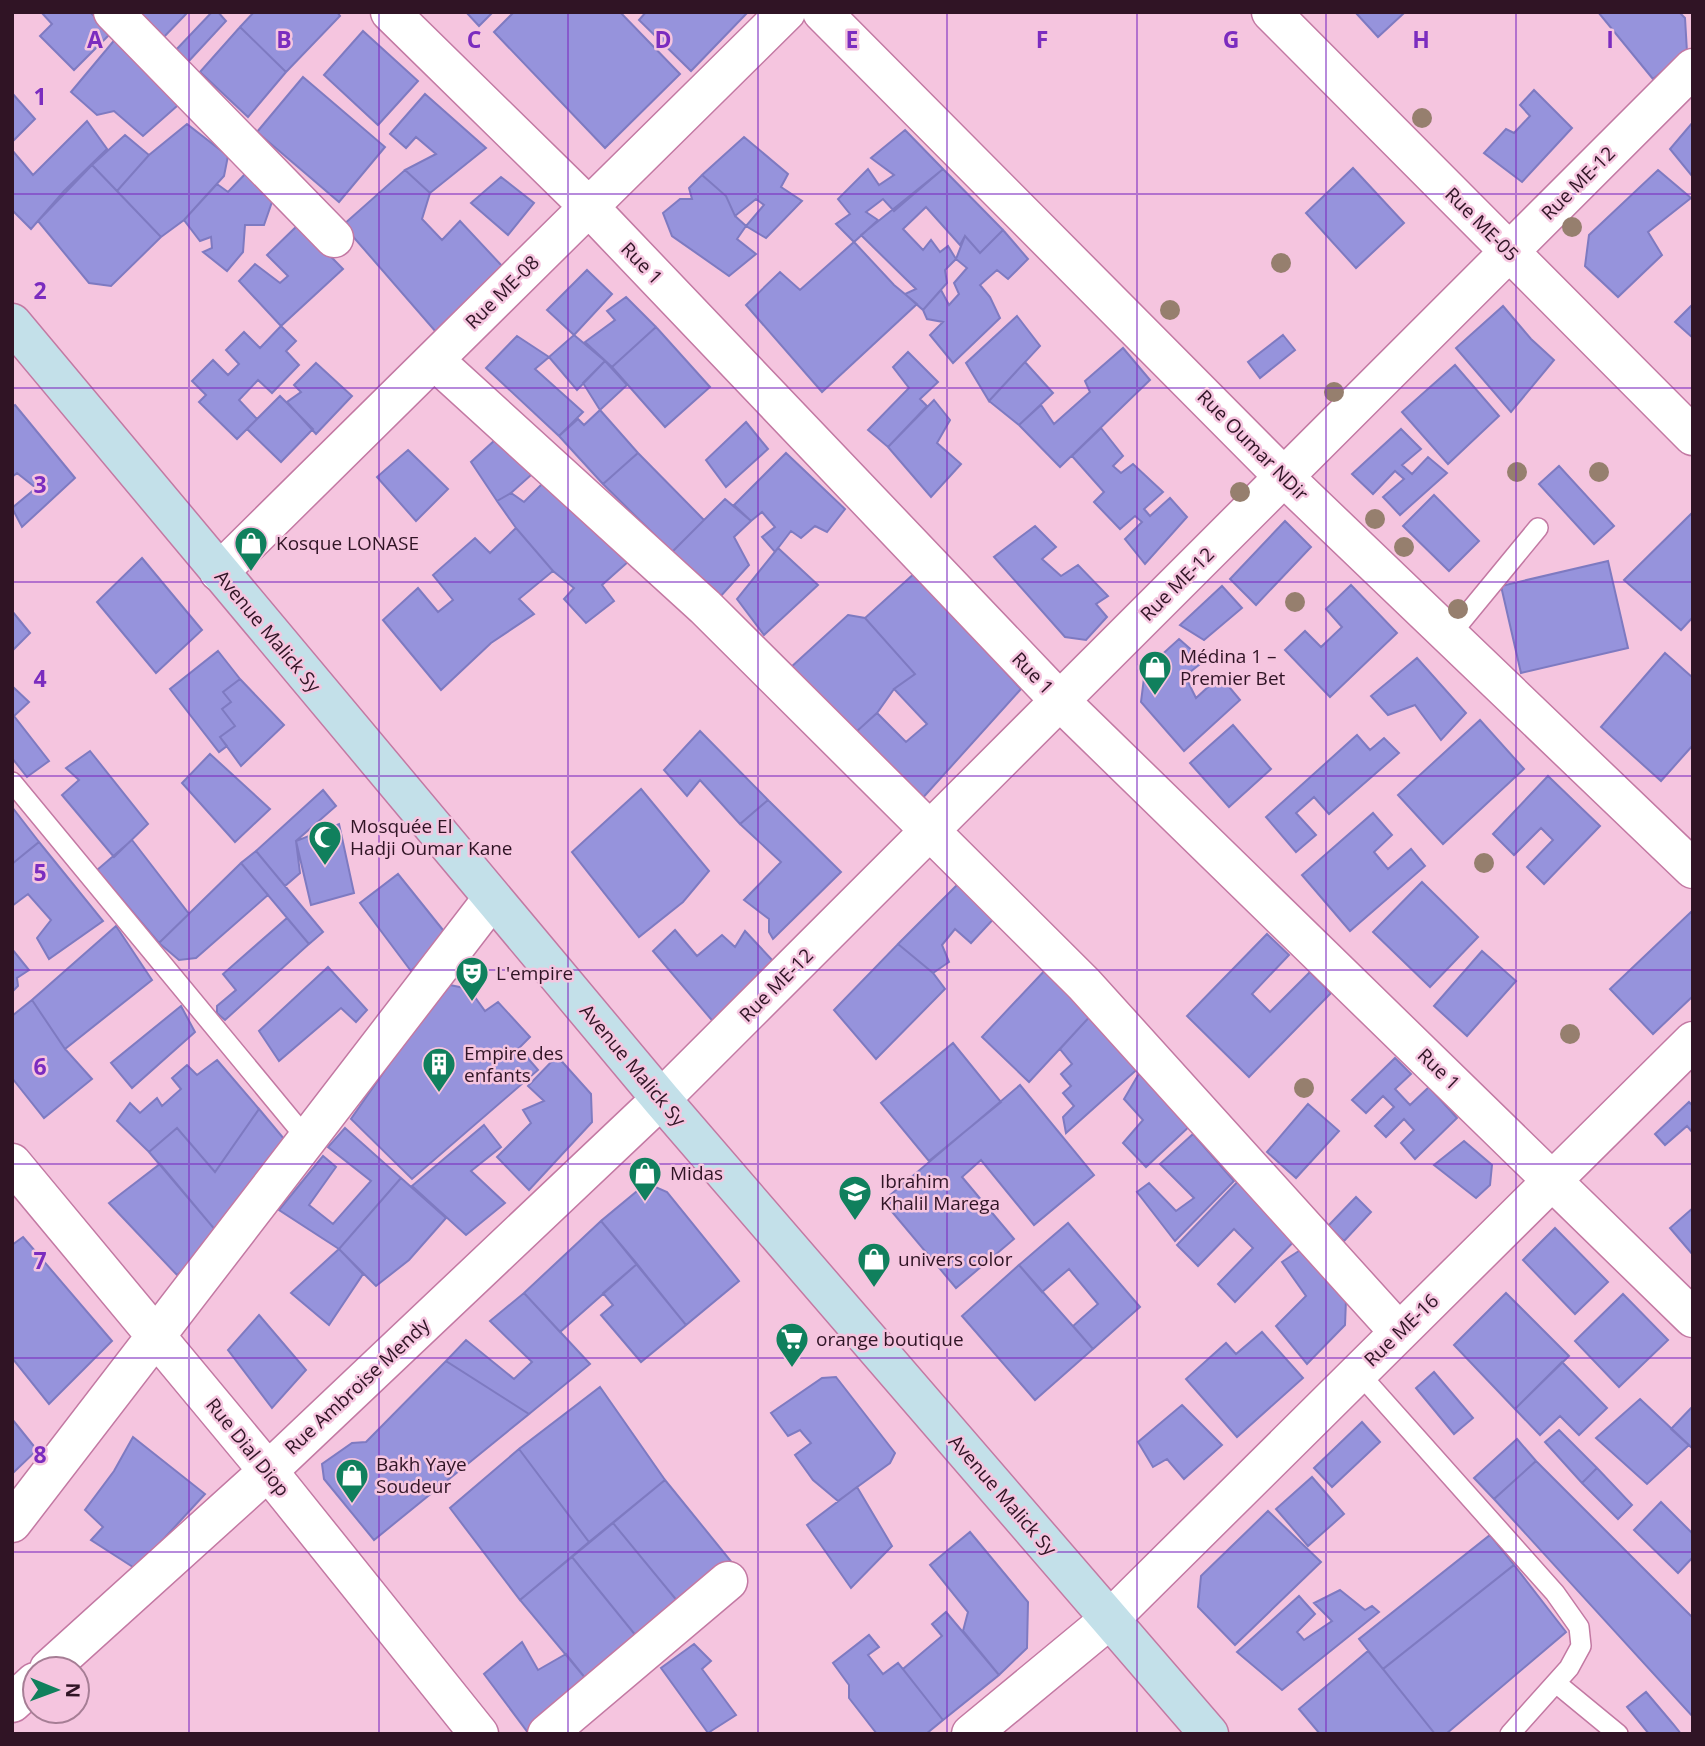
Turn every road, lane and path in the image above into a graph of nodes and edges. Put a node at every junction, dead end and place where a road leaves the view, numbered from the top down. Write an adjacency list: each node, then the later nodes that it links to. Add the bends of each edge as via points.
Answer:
1 (113, 12): 8 (street)
2 (390, 12): 7 (street, Rue 1)
3 (786, 12): 7 (street, Rue ME-08)
4 (822, 12): 13 (street, Rue Oumar NDir)
5 (1271, 12): 9 (street, Rue ME-05)
6 (1693, 68): 9 (street, Rue ME-12)
7 (589, 207): 11 (street, Rue ME-08); 17 (street, Rue 1)
8 (334, 238)
9 (1509, 251): 12 (street, Rue ME-05); 13 (street, Rue ME-12)
10 (12, 323): 15 (main road, Avenue Malick Sy)
11 (434, 360): 15 (street, Rue ME-08); 19 (street, via 705,607)
12 (1693, 436)
13 (1284, 477): 16 (street, Rue Oumar NDir); 17 (street, Rue ME-12)
14 (1538, 528): 16 (lane)
15 (219, 572): 21 (main road, Avenue Malick Sy)
16 (1450, 635): 20 (street, Rue Oumar NDir)
17 (1060, 701): 19 (street, Rue ME-12); 26 (street, Rue 1)
18 (12, 782): 24 (lane)
19 (929, 832): 23 (street, Rue ME-12); 28 (street, via 1084,984)
20 (1693, 869)
21 (492, 899): 23 (main road, Avenue Malick Sy); 24 (street)
22 (1693, 1041): 26 (street, Rue ME-16)
23 (661, 1099): 31 (street, Rue Ambroise Mendy); 34 (main road, Avenue Malick Sy)
24 (307, 1139): 29 (street)
25 (12, 1163): 29 (street, Rue Dial Diop)
26 (1552, 1180): 27 (street, Rue 1); 28 (street, Rue ME-16)
27 (1693, 1318)
28 (1399, 1332): 30 (street, Rue ME-16)
29 (156, 1335): 31 (street, Rue Dial Diop); 32 (street)
30 (1358, 1372): 34 (street, Rue ME-16); 36 (lane, via 1555,1593 1579,1627 1581,1646)
31 (268, 1471): 35 (street, Rue Ambroise Mendy); 37 (street, Rue Dial Diop)
32 (12, 1522)
33 (729, 1581): 38 (street)
34 (1110, 1619): 39 (street, Rue ME-16); 40 (main road, Avenue Malick Sy)
35 (64, 1655)
36 (1556, 1683): 41 (lane); 42 (lane)
37 (460, 1727)
38 (547, 1734)
39 (971, 1734)
40 (1209, 1734)
41 (1510, 1734)
42 (1618, 1734)

